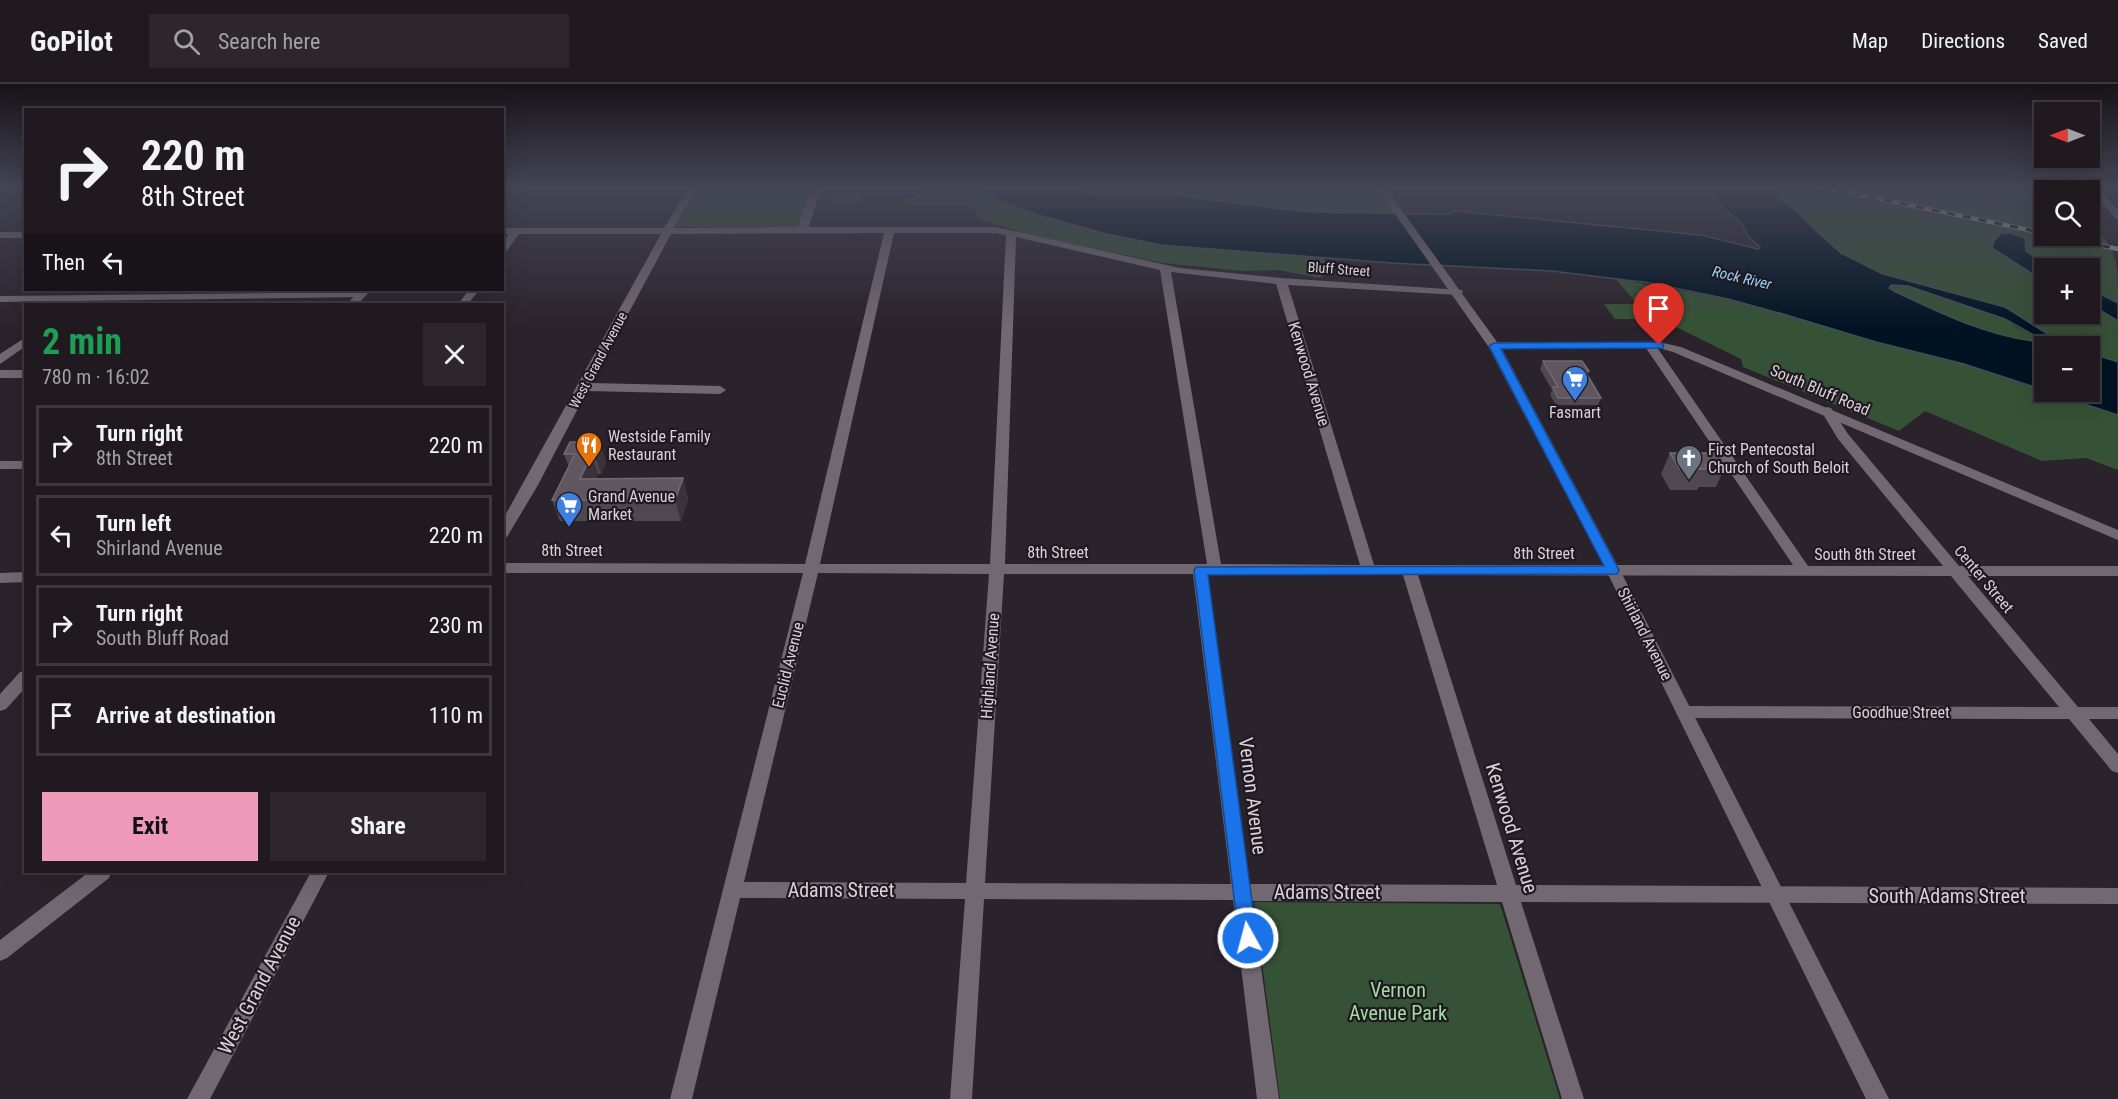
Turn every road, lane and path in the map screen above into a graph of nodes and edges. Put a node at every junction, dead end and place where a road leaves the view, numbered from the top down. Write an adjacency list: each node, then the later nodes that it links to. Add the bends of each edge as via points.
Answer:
1 (514, 234): 9 (street)
2 (666, 234): 25 (street, West Grand Avenue)
3 (889, 234): 33 (street, Euclid Avenue)
4 (1011, 234): 34 (street, Highland Avenue)
5 (1017, 234): 10 (street, Bluff Street)
6 (1416, 234): 15 (street, Shirland Avenue)
7 (0, 235): 8 (street)
8 (24, 235)
9 (504, 247)
10 (1164, 268): 11 (street, Bluff Street); 35 (street, Vernon Avenue)
11 (1281, 281): 15 (street, Bluff Street); 37 (street, Kenwood Avenue)
12 (86, 291): 17 (street)
13 (473, 291): 18 (street)
14 (363, 292): 17 (street)
15 (1458, 292): 21 (street, Shirland Avenue)
16 (0, 299): 17 (street)
17 (73, 301)
18 (464, 303)
19 (24, 342): 22 (street)
20 (1650, 345): 21 (street, South Bluff Road); 27 (street, South Bluff Road, via 1686,352); 39 (street)
21 (1494, 346): 36 (street, Shirland Avenue)
22 (0, 360)
23 (0, 374): 24 (street)
24 (24, 374)
25 (584, 387): 26 (street); 30 (street, West Grand Avenue)
26 (720, 390)
27 (1827, 411): 31 (street, South Bluff Road); 41 (street, Center Street)
28 (0, 465): 29 (street)
29 (24, 465)
30 (504, 530)
31 (2118, 535)
32 (504, 568): 33 (street, 8th Street)
33 (811, 570): 34 (street, 8th Street); 52 (street, Euclid Avenue)
34 (997, 570): 35 (street, 8th Street); 53 (street, Highland Avenue)
35 (1208, 570): 37 (street, 8th Street); 54 (street, Vernon Avenue)
36 (1613, 570): 38 (street, 8th Street); 39 (street, South 8th Street); 46 (street, Shirland Avenue)
37 (1369, 571): 38 (street, 8th Street)
38 (1409, 571): 55 (street, Kenwood Avenue)
39 (1804, 571): 41 (street, South 8th Street)
40 (2118, 571): 41 (street, South 8th Street)
41 (1955, 573): 47 (street, Center Street)
42 (0, 578): 43 (street)
43 (24, 578)
44 (24, 678): 45 (street)
45 (0, 705)
46 (1684, 712): 47 (street, Goodhue Street); 56 (street, Shirland Avenue)
47 (2074, 713): 48 (street, Goodhue Street); 49 (street, Center Street)
48 (2118, 713)
49 (2118, 766)
50 (101, 873): 58 (street)
51 (319, 873): 59 (street, West Grand Avenue)
52 (733, 890): 53 (street, Adams Street); 60 (street, Euclid Avenue)
53 (974, 890): 54 (street, Adams Street); 61 (street, Highland Avenue)
54 (1242, 892): 55 (street, Adams Street); 62 (street, Vernon Avenue)
55 (1509, 893): 56 (street, Adams Street); 63 (street, Kenwood Avenue)
56 (1777, 896): 57 (street, South Adams Street); 64 (street, Shirland Avenue)
57 (2118, 896)
58 (0, 952)
59 (198, 1099)
60 (681, 1099)
61 (961, 1099)
62 (1268, 1099)
63 (1573, 1099)
64 (1878, 1099)

